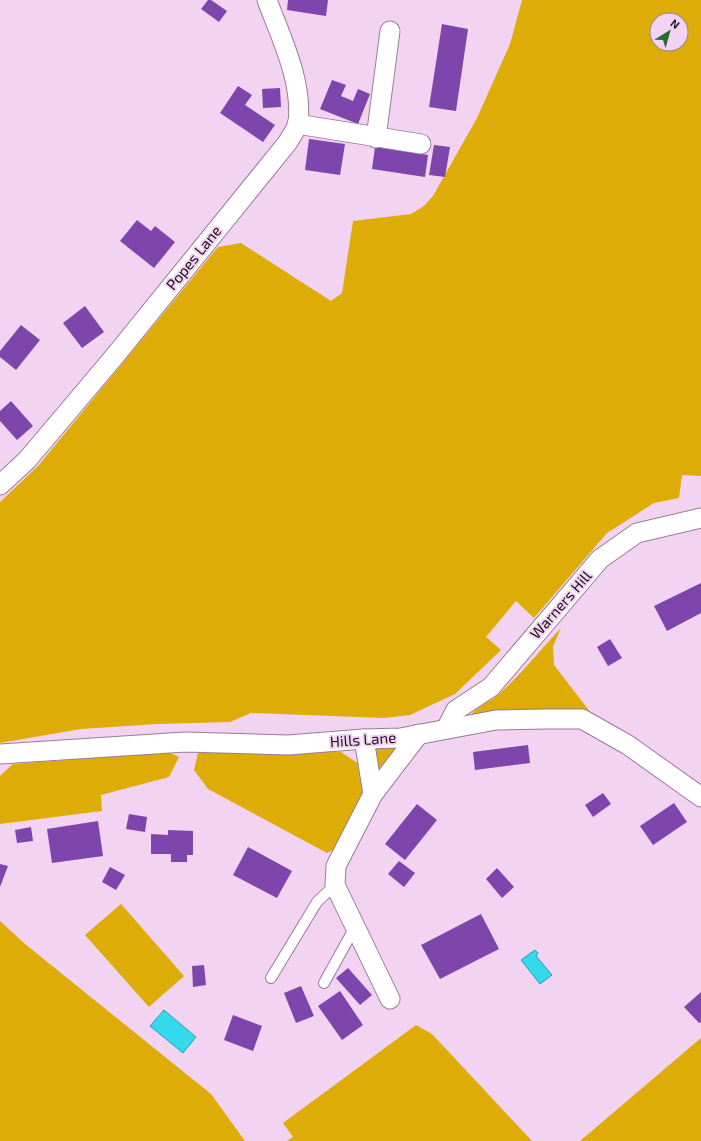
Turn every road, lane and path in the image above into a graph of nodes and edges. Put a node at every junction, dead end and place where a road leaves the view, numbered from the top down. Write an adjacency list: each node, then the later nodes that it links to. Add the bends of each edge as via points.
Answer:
1 (268, 0): 3 (street, Popes Lane, via 292,69 298,101)
2 (390, 31): 4 (street)
3 (298, 124): 4 (street); 6 (street, Popes Lane, via 268,169 114,357 27,460)
4 (376, 138): 5 (street)
5 (421, 144)
6 (0, 485)
7 (701, 518): 8 (street, Warners Hill, via 638,532 600,560 491,687 456,710)
8 (446, 729): 9 (street, Hills Lane); 13 (street, Hills Lane, via 496,720 582,719 628,745)
9 (419, 734): 10 (street, Hills Lane, via 400,738); 12 (street)
10 (364, 739): 11 (street, Hills Lane, via 288,745 185,742); 12 (street)
11 (0, 754)
12 (372, 794): 14 (street, via 336,866)
13 (701, 797)
14 (336, 885): 15 (street); 16 (lane, via 317,902)
15 (355, 927): 17 (lane); 18 (street)
16 (271, 978)
17 (324, 983)
18 (390, 999)

